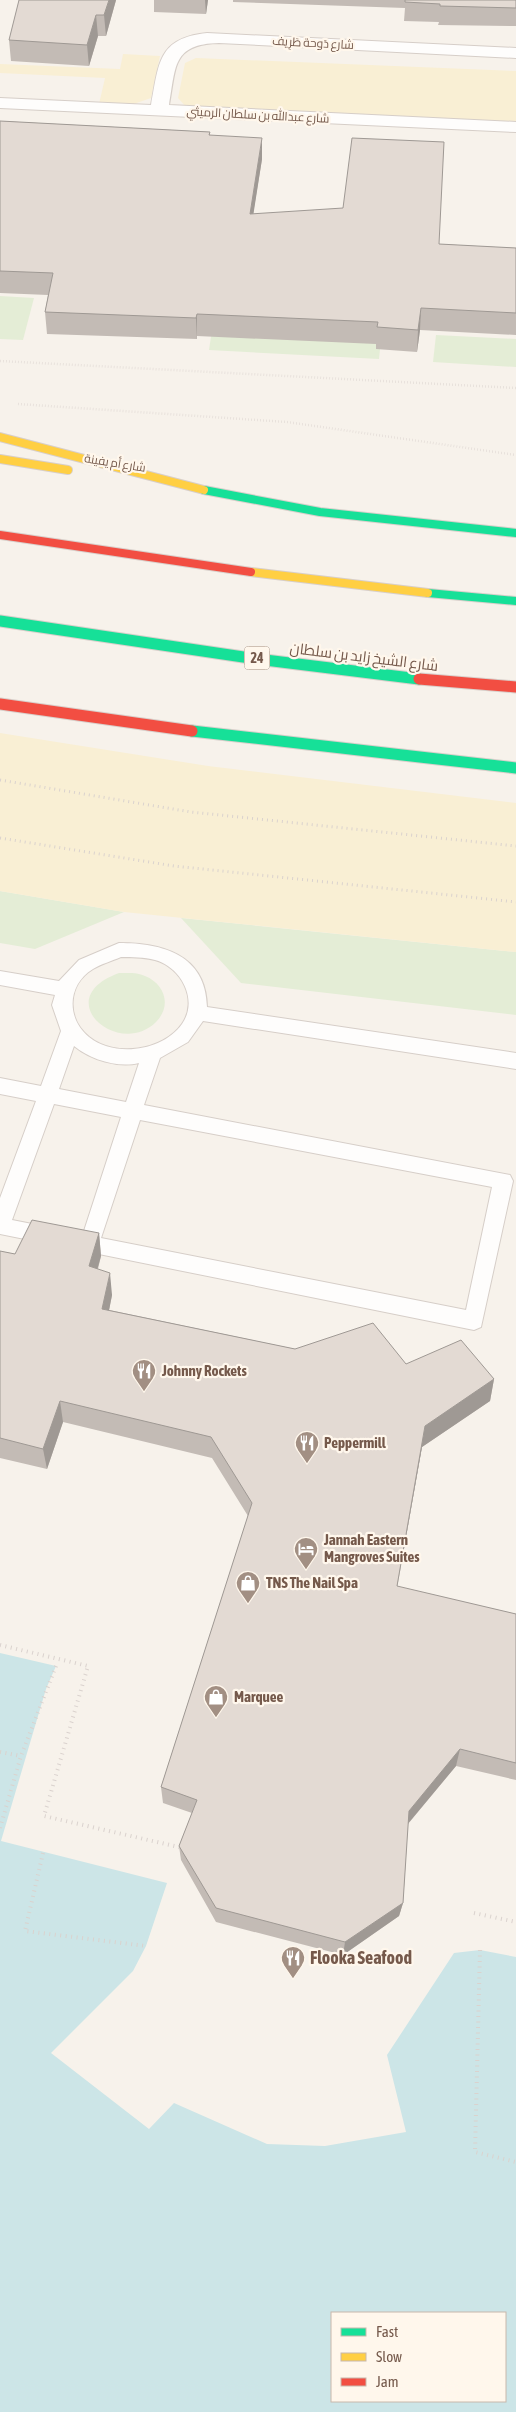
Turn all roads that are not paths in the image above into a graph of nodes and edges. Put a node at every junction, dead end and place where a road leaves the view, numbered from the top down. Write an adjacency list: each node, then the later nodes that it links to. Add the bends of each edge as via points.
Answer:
1 (516, 53): 3 (street, شارع دَوحة طَرِيف, via 200,39 183,45 173,54)
2 (0, 103): 3 (street, شارع عبدالله بن سلطان الرميثي)
3 (159, 110): 4 (street, شارع عبدالله بن سلطان الرميثي)
4 (516, 127)
5 (0, 437): 9 (main road)
6 (0, 459): 7 (main road, شارع أم يفينة)
7 (78, 472)
8 (98, 475): 9 (main road, شارع أم يفينة)
9 (225, 495): 10 (main road, via 404,522)
10 (516, 533)
11 (0, 535): 12 (main road, via 208,566)
12 (516, 601)
13 (0, 621): 14 (main road, شارع الشيخ زايد بن سلطان / 24, via 176,648)
14 (516, 688)
15 (0, 704): 16 (main road, via 214,734)
16 (516, 768)
17 (0, 978): 18 (lane)
18 (64, 989): 19 (lane, via 80,966 98,956 119,950 141,950 162,955 179,965 192,979 198,996); 20 (lane, via 62,1016)
19 (197, 1013): 21 (lane, via 188,1030 178,1039); 22 (lane)
20 (70, 1032): 21 (lane, via 86,1046 106,1054 129,1057); 24 (lane)
21 (152, 1053): 25 (lane)
22 (516, 1061)
23 (0, 1086): 24 (lane)
24 (48, 1095): 25 (lane); 26 (lane)
25 (133, 1111): 27 (lane); 27 (lane, via 502,1181 474,1321)
26 (0, 1226): 27 (lane)
27 (89, 1245)

